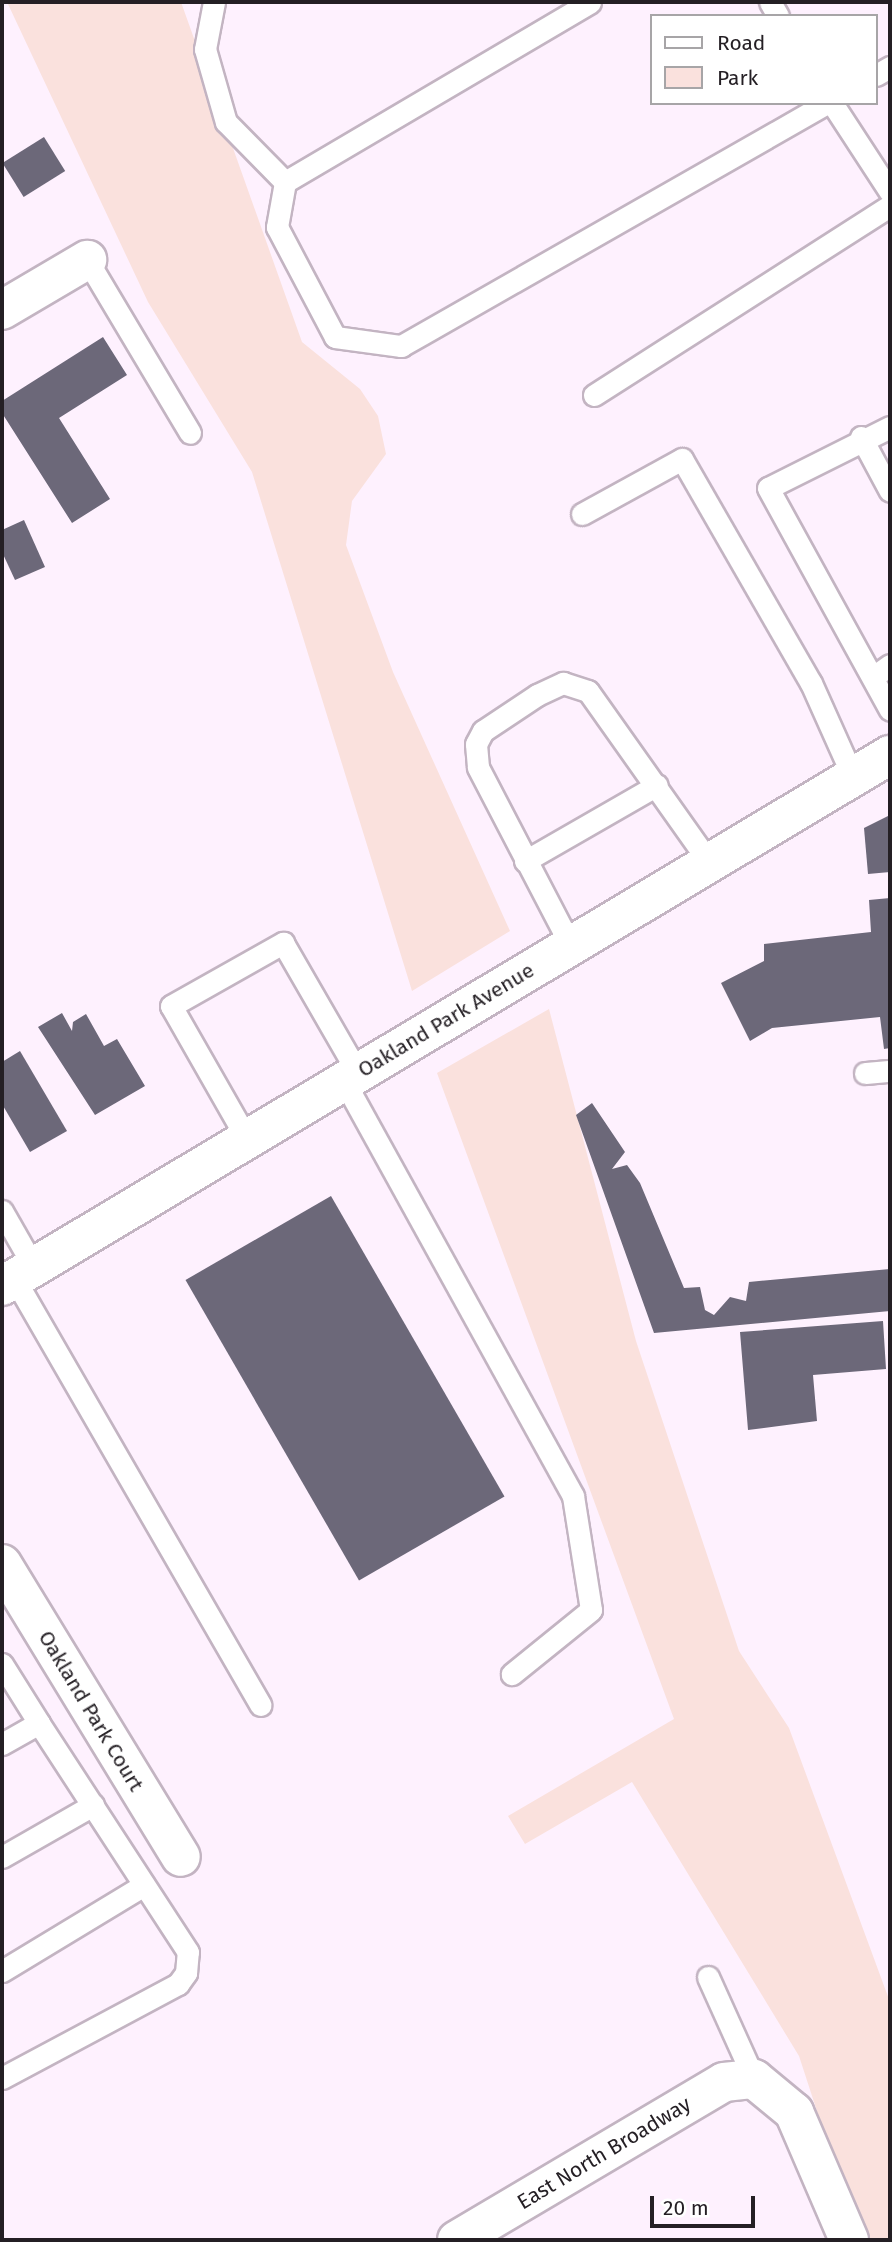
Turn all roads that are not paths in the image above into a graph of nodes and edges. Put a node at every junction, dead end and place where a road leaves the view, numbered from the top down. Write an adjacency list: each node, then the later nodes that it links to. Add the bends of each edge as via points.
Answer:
1 (214, 2): 5 (lane, via 205,49 226,122)
2 (590, 2): 5 (lane)
3 (825, 105): 5 (lane, via 401,346 335,337 276,227)
4 (830, 105): 6 (lane)
5 (285, 182)
6 (890, 192)
7 (890, 206): 10 (lane)
8 (87, 260): 9 (main road); 12 (lane)
9 (2, 310)
10 (594, 395)
11 (890, 427): 13 (lane)
12 (190, 433)
13 (860, 437): 14 (lane); 16 (lane, via 768,488)
14 (890, 491)
15 (582, 514): 19 (lane, via 682,459 811,683)
16 (881, 671): 17 (lane)
17 (890, 710)
18 (890, 755): 19 (main road, Oakland Park Avenue)
19 (853, 777): 22 (main road, Oakland Park Avenue)
20 (657, 785): 21 (lane); 21 (lane, via 588,691 563,683 537,695 483,731 476,744 485,789); 22 (lane)
21 (525, 861): 23 (lane)
22 (710, 863): 23 (main road, Oakland Park Avenue)
23 (571, 946): 26 (main road, Oakland Park Avenue)
24 (890, 1071): 25 (lane)
25 (865, 1073)
26 (351, 1077): 27 (main road, Oakland Park Avenue); 27 (lane, via 283,943 171,1006); 32 (lane, via 573,1496 591,1610)
27 (247, 1139): 29 (main road, Oakland Park Avenue)
28 (2, 1211): 29 (lane)
29 (16, 1277): 33 (lane)
30 (2, 1564): 38 (main road, Oakland Park Court)
31 (2, 1664): 34 (lane)
32 (512, 1674)
33 (261, 1705)
34 (39, 1723): 35 (lane); 36 (lane)
35 (2, 1745)
36 (93, 1805): 37 (lane); 39 (lane)
37 (2, 1857)
38 (181, 1857)
39 (144, 1885): 40 (lane); 42 (lane, via 188,1952 178,1984)
40 (2, 1971)
41 (708, 1977): 43 (lane)
42 (2, 2078)
43 (754, 2079): 44 (main road, East North Broadway, via 724,2082); 45 (main road, via 794,2112)
44 (457, 2240)
45 (849, 2240)

